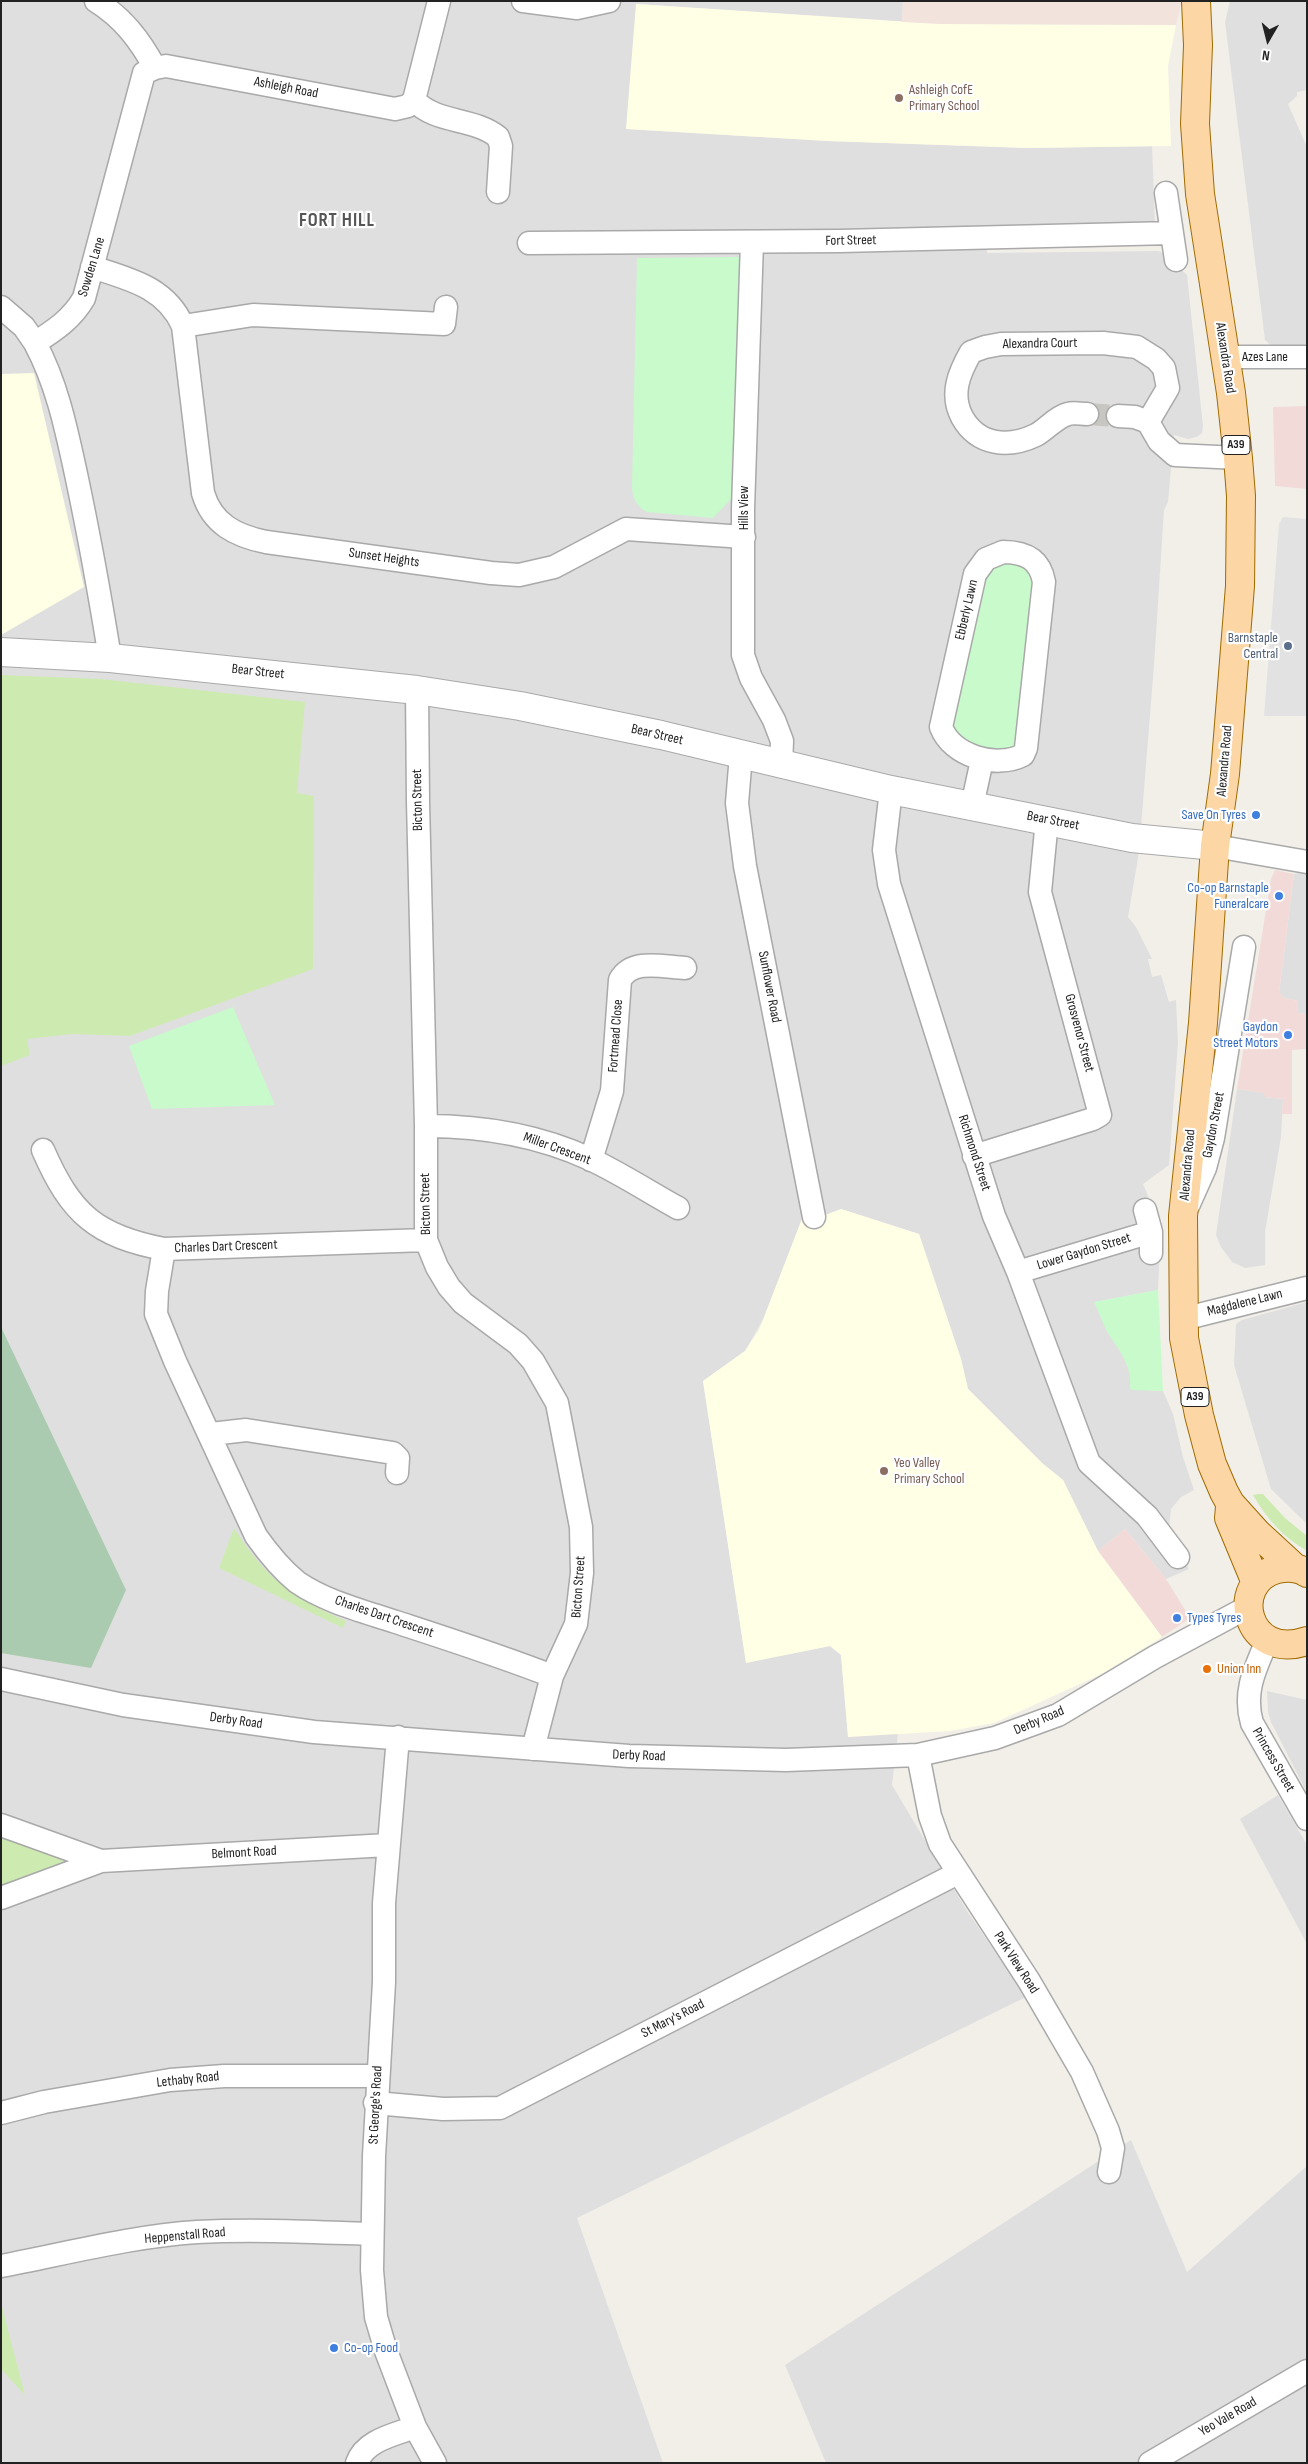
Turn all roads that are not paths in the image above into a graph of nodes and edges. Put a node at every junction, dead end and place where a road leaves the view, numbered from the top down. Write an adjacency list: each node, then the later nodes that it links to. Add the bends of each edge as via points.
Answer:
1 (439, 1): 9 (street)
2 (523, 1): 3 (street, via 577,8)
3 (609, 1)
4 (1196, 1): 7 (main road, Alexandra Road / A39)
5 (1213, 1): 7 (main road, Alexandra Road / A39)
6 (100, 2): 8 (street, via 131,30)
7 (1198, 45): 21 (main road, Alexandra Road / A39, via 1195,124 1200,194)
8 (156, 68): 9 (street, Ashleigh Road, via 175,68 395,109 408,106); 16 (street, Sowden Lane, via 144,73 139,87)
9 (414, 100): 10 (street, via 427,111 482,127 498,137)
10 (498, 192)
11 (1166, 193): 12 (street)
12 (1172, 233): 13 (street, Fort Street); 15 (street)
13 (752, 242): 14 (street, Fort Street); 27 (street, Hills View)
14 (529, 243)
15 (1176, 260)
16 (92, 267): 19 (street, Sunset Heights, via 154,290 173,307); 20 (street, Sowden Lane, via 78,308 65,323)
17 (1, 307): 20 (street, via 24,327)
18 (444, 324): 19 (street, via 253,315)
19 (183, 326): 27 (street, Sunset Heights, via 203,493 211,512 226,528 238,534 266,542 519,575 554,567 626,528)
20 (35, 343): 29 (street, via 52,378 64,419 93,553)
21 (1224, 357): 22 (street, Azes Lane); 26 (main road, Alexandra Road / A39)
22 (1307, 357)
23 (1087, 414): 25 (street, Alexandra Court, via 1065,414 1036,435 1015,443 995,443 981,438 966,424 956,400 958,380 971,352 984,346 1103,343 1137,347 1156,358 1167,379 1168,388)
24 (1118, 416): 25 (street)
25 (1148, 422): 26 (street, via 1174,455)
26 (1238, 458): 37 (main road, Alexandra Road / A39, via 1240,586 1225,774)
27 (744, 537): 33 (street, Hills View, via 744,663 782,741)
28 (1, 652): 29 (street, Bear Street)
29 (110, 658): 30 (street, Bear Street)
30 (418, 690): 31 (street, Bear Street, via 520,706); 43 (street, Bicton Street)
31 (740, 755): 33 (street, Bear Street); 50 (street, Sunflower Road, via 737,803 745,866)
32 (982, 760): 32 (street, Ebberly Lawn, via 1007,761 1023,755 1030,729 1044,582 1035,562 1013,552 994,554 981,563 975,574 941,727 950,744); 35 (street)
33 (781, 765): 34 (street, Bear Street)
34 (891, 790): 35 (street, Bear Street); 45 (street, Richmond Street, via 884,850 889,884)
35 (972, 806): 36 (street, Bear Street)
36 (1047, 820): 37 (street, Bear Street, via 1132,838); 45 (street, Grosvenor Street, via 1040,892 1100,1114 1093,1119)
37 (1215, 846): 38 (street, Bear Street); 41 (main road, Alexandra Road / A39)
38 (1307, 862)
39 (1244, 947): 42 (street, Gaydon Street)
40 (685, 968): 46 (street, Fortmead Close, via 636,966 620,980 612,1091)
41 (1203, 1023): 42 (street); 49 (main road, Alexandra Road / A39)
42 (1231, 1031): 49 (street, Gaydon Street, via 1213,1138 1205,1168)
43 (426, 1126): 46 (street, Miller Crescent, via 464,1126 508,1132 549,1143); 51 (street, Bicton Street)
44 (43, 1150): 52 (street, via 60,1187 83,1216 132,1243)
45 (974, 1156): 53 (street, Richmond Street, via 994,1216)
46 (591, 1160): 47 (street, Miller Crescent)
47 (679, 1210)
48 (1144, 1210): 53 (street, Lower Gaydon Street, via 1151,1242)
49 (1184, 1216): 55 (main road, Alexandra Road / A39)
50 (814, 1217)
51 (426, 1240): 52 (street, Charles Dart Crescent); 64 (street, Bicton Street, via 449,1287 463,1303 518,1344 533,1361 557,1403 581,1527 582,1573 576,1624)
52 (164, 1249): 56 (street, Charles Dart Crescent, via 156,1314)
53 (1018, 1272): 59 (street, Richmond Street, via 1089,1463 1147,1516)
54 (1307, 1288): 55 (street, Magdalene Lawn)
55 (1183, 1319): 58 (main road, Alexandra Road / A39, via 1199,1416 1212,1464)
56 (211, 1434): 57 (street, via 246,1430 393,1453 398,1458); 64 (street, Charles Dart Crescent, via 256,1536 269,1555 297,1581 352,1608)
57 (397, 1473)
58 (1230, 1503): 60 (main road, Alexandra Road / A39, via 1256,1533); 61 (main road, Alexandra Road / A39, via 1229,1518)
59 (1178, 1557)
60 (1301, 1571): 61 (main road, via 1273,1570)
61 (1252, 1595): 62 (main road, Alexandra Road, via 1250,1620); 68 (street, Derby Road, via 1199,1631 1058,1715 995,1738)
62 (1268, 1641): 63 (main road); 69 (street, Princess Street, via 1251,1678 1248,1711)
63 (1303, 1648)
64 (552, 1676): 67 (street, Bicton Street)
65 (1, 1679): 66 (street, Derby Road, via 170,1712 314,1732)
66 (398, 1737): 67 (street, Derby Road); 71 (street, St George's Road)
67 (533, 1749): 68 (street, Derby Road, via 629,1756 786,1760)
68 (918, 1754): 73 (street, Park View Road, via 930,1816 940,1844)
69 (1307, 1820)
70 (1, 1825): 72 (street, Belmont Road)
71 (388, 1845): 72 (street, Belmont Road); 75 (street, St George's Road)
72 (100, 1861): 74 (street, Belmont Road)
73 (958, 1874): 76 (street, St Mary's Road, via 500,2108 443,2109); 78 (street, Park View Road, via 1029,1981 1082,2072 1113,2148)
74 (1, 1898)
75 (378, 2076): 76 (street, St George's Road); 77 (street, Lethaby Road, via 224,2076 170,2080 44,2102)
76 (376, 2103): 79 (street, St George's Road)
77 (1, 2113)
78 (1110, 2172)
79 (372, 2234): 80 (street, Heppenstall Road, via 197,2232); 82 (street, St George's Road, via 376,2317)
80 (1, 2266)
81 (1307, 2371): 85 (street, Yeo Vale Road)
82 (415, 2427): 83 (street, via 373,2443 361,2452); 84 (street, St George's Road)
83 (357, 2463)
84 (434, 2463)
85 (1150, 2463)

